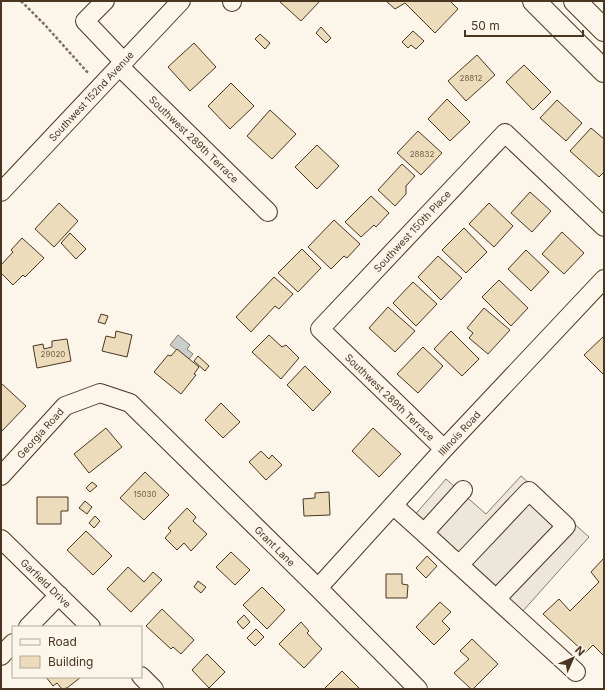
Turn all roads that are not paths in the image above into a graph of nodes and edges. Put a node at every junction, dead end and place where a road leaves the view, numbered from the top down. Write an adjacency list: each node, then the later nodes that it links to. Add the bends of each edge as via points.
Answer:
1 (105, 1): 6 (street, Southwest 289th Terrace, via 85,21)
2 (182, 1): 6 (street, Southwest 152nd Avenue)
3 (534, 1): 7 (main road)
4 (574, 1): 5 (main road)
5 (604, 30)
6 (122, 64): 8 (street, Southwest 152nd Avenue); 9 (street, Southwest 289th Terrace)
7 (604, 71)
8 (1, 192)
9 (268, 212)
10 (604, 227): 12 (street, Southwest 150th Place, via 505,133)
11 (604, 280): 14 (street, Illinois Road)
12 (320, 329): 14 (street, Southwest 289th Terrace)
13 (130, 403): 15 (street, Georgia Road, via 100,394 65,406); 21 (street, Grant Lane)
14 (444, 448): 17 (street, Illinois Road)
15 (1, 476)
16 (463, 490): 18 (street)
17 (393, 505): 18 (street); 21 (street, Illinois Road)
18 (424, 533): 20 (street)
19 (1, 539): 22 (street, Garfield Drive)
20 (460, 565): 23 (street); 23 (street, via 528,491 566,526)
21 (318, 588): 31 (street, Grant Lane)
22 (59, 595): 24 (street); 25 (street, Garfield Drive)
23 (496, 599): 28 (street)
24 (29, 626)
25 (90, 626)
26 (12, 644): 27 (street)
27 (1, 656)
28 (576, 672)
29 (142, 677): 30 (street)
30 (154, 689)
31 (418, 689)

